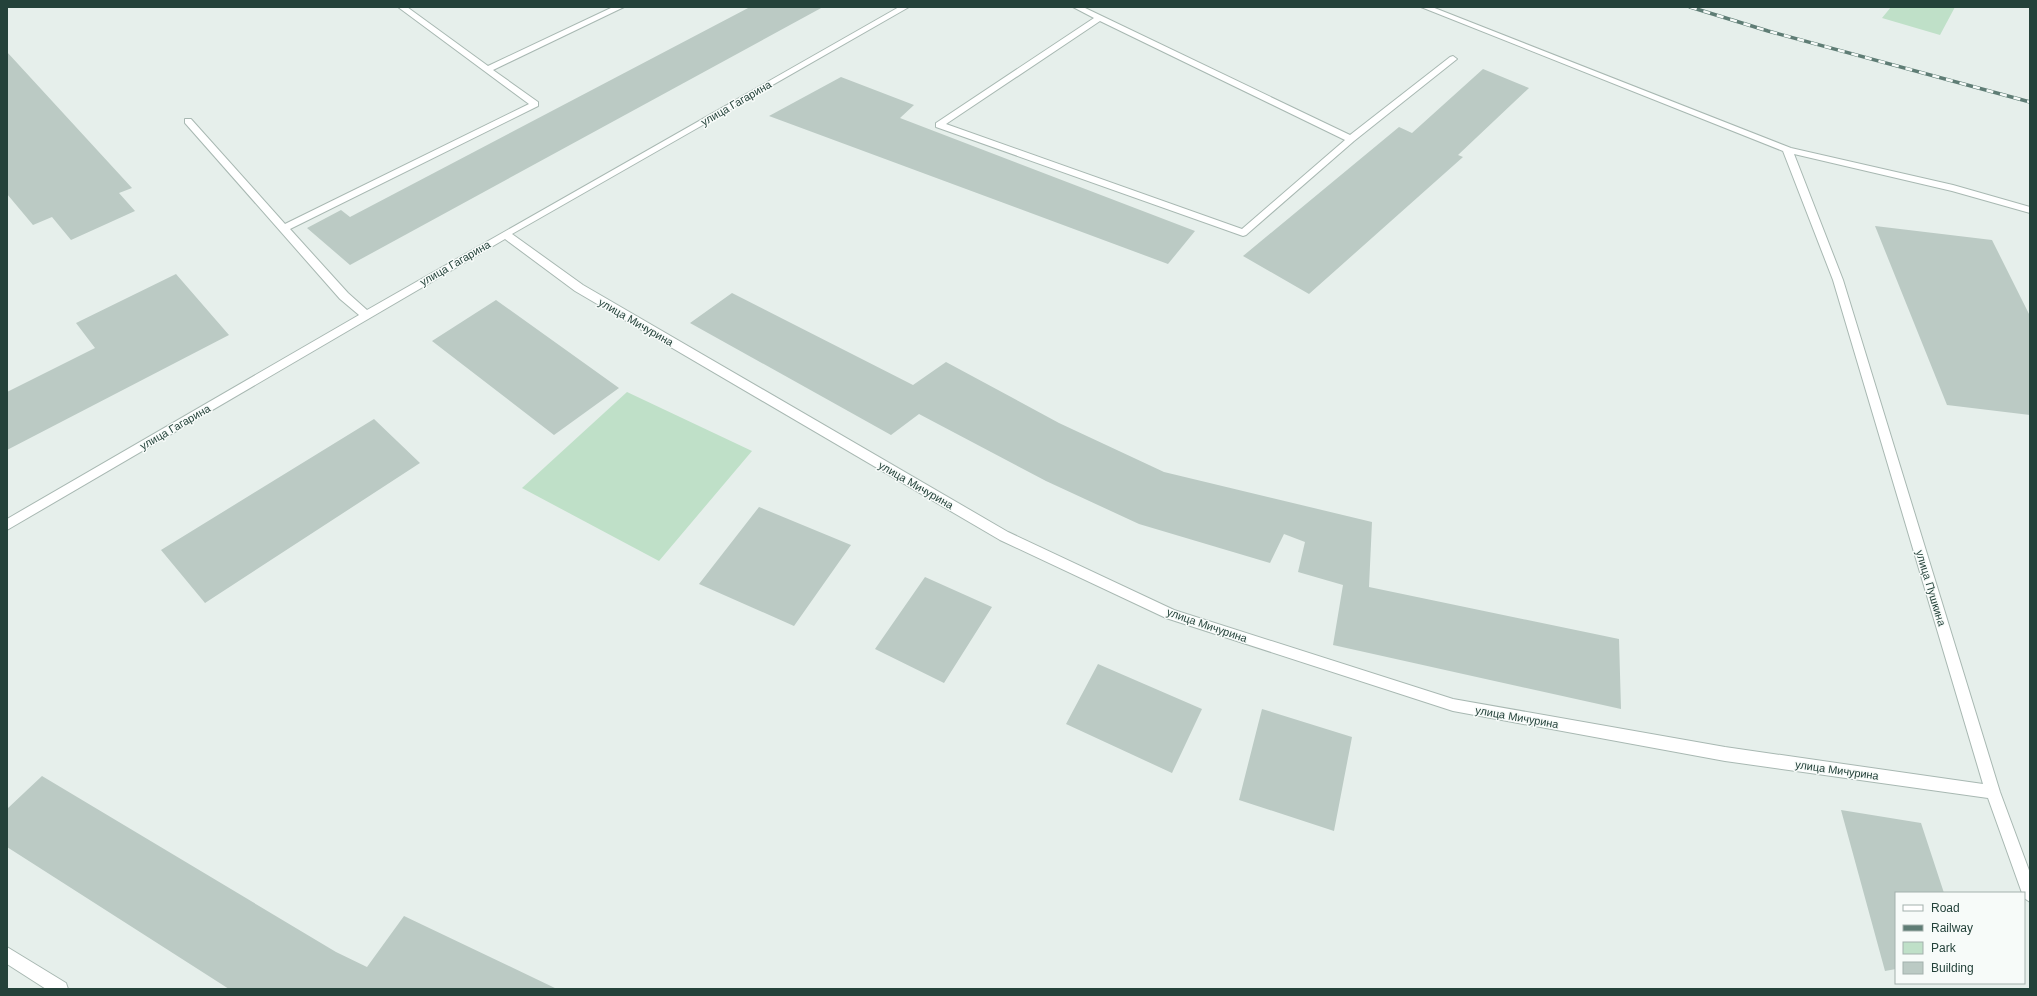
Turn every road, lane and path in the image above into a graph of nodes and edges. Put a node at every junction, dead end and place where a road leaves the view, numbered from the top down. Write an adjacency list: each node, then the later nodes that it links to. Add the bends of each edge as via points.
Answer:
1 (402, 7): 8 (street)
2 (620, 7): 8 (street)
3 (905, 7): 14 (street, улица Гагарина)
4 (1077, 7): 6 (street)
5 (1425, 7): 11 (street)
6 (1100, 18): 10 (street); 10 (street, via 939,125 1243,233)
7 (1453, 58): 10 (street)
8 (488, 69): 13 (street, via 535,104)
9 (188, 121): 13 (street)
10 (1350, 139)
11 (1787, 150): 12 (street, via 1953,188); 17 (street, улица Пушкина, via 1838,280)
12 (2030, 210)
13 (284, 228): 15 (street, via 344,296)
14 (505, 234): 15 (street, улица Гагарина); 17 (street, улица Мичурина, via 579,288 1004,536 1171,614 1453,705 1725,754)
15 (366, 315): 16 (street, улица Гагарина)
16 (7, 525)
17 (1993, 792): 18 (street, улица Пушкина)
18 (2030, 894)
19 (7, 955): 20 (street)
20 (60, 989)

